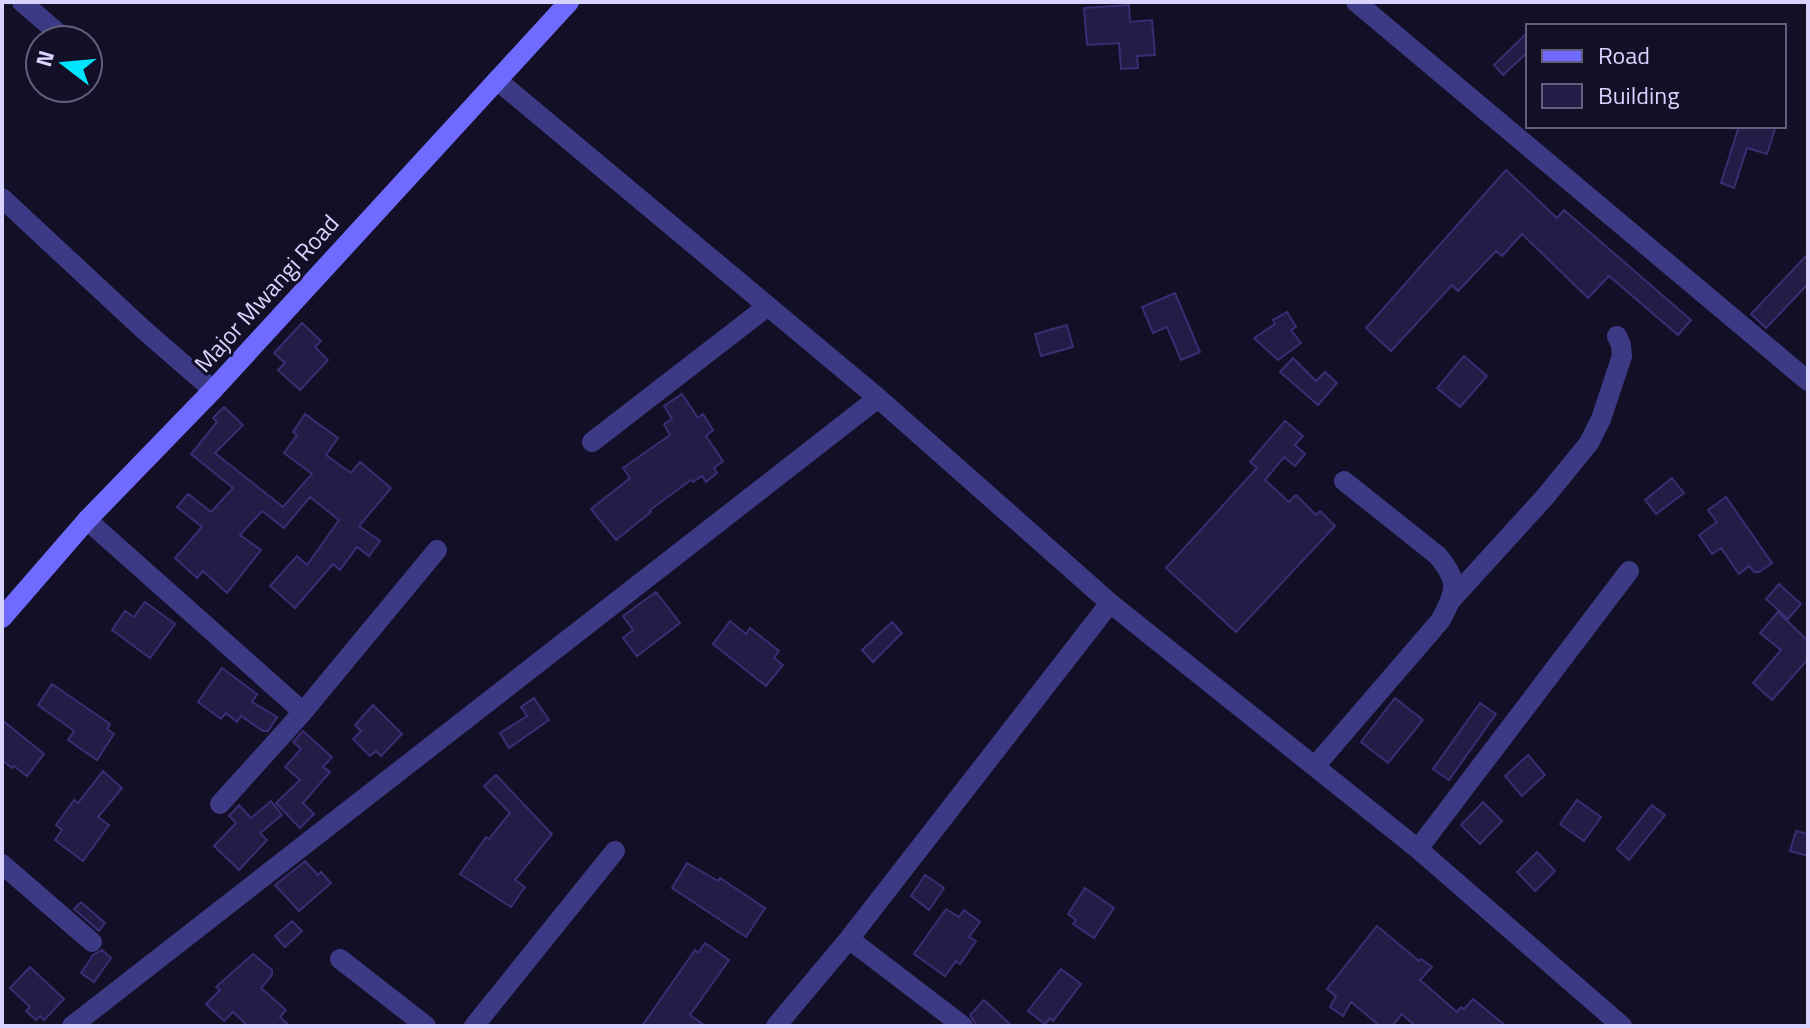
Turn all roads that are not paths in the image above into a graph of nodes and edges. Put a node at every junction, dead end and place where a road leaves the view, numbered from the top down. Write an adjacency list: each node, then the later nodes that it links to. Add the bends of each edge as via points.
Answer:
1 (22, 2): 4 (street)
2 (569, 2): 5 (street, Major Mwangi Road)
3 (1356, 2): 9 (street)
4 (47, 24)
5 (497, 80): 7 (street); 10 (street, Major Mwangi Road)
6 (2, 198): 10 (street)
7 (768, 306): 11 (street); 12 (street)
8 (1617, 336): 17 (street, via 1622,356 1593,436)
9 (1808, 381)
10 (213, 390): 14 (street, Major Mwangi Road)
11 (878, 398): 18 (street); 29 (street)
12 (592, 442)
13 (1344, 481): 17 (street, via 1437,555 1454,583)
14 (87, 520): 19 (street, Major Mwangi Road); 20 (street)
15 (437, 550): 20 (street)
16 (1629, 571): 23 (street)
17 (1452, 599): 21 (street, via 1440,621)
18 (1110, 603): 21 (street); 26 (street)
19 (2, 618)
20 (303, 712): 22 (street)
21 (1316, 765): 23 (street)
22 (220, 804)
23 (1418, 849): 34 (street)
24 (615, 851): 31 (street)
25 (2, 864): 27 (street)
26 (849, 939): 32 (street); 33 (street)
27 (92, 942)
28 (340, 959): 30 (street)
29 (72, 1026)
30 (426, 1026)
31 (474, 1026)
32 (776, 1026)
33 (963, 1026)
34 (1622, 1026)

